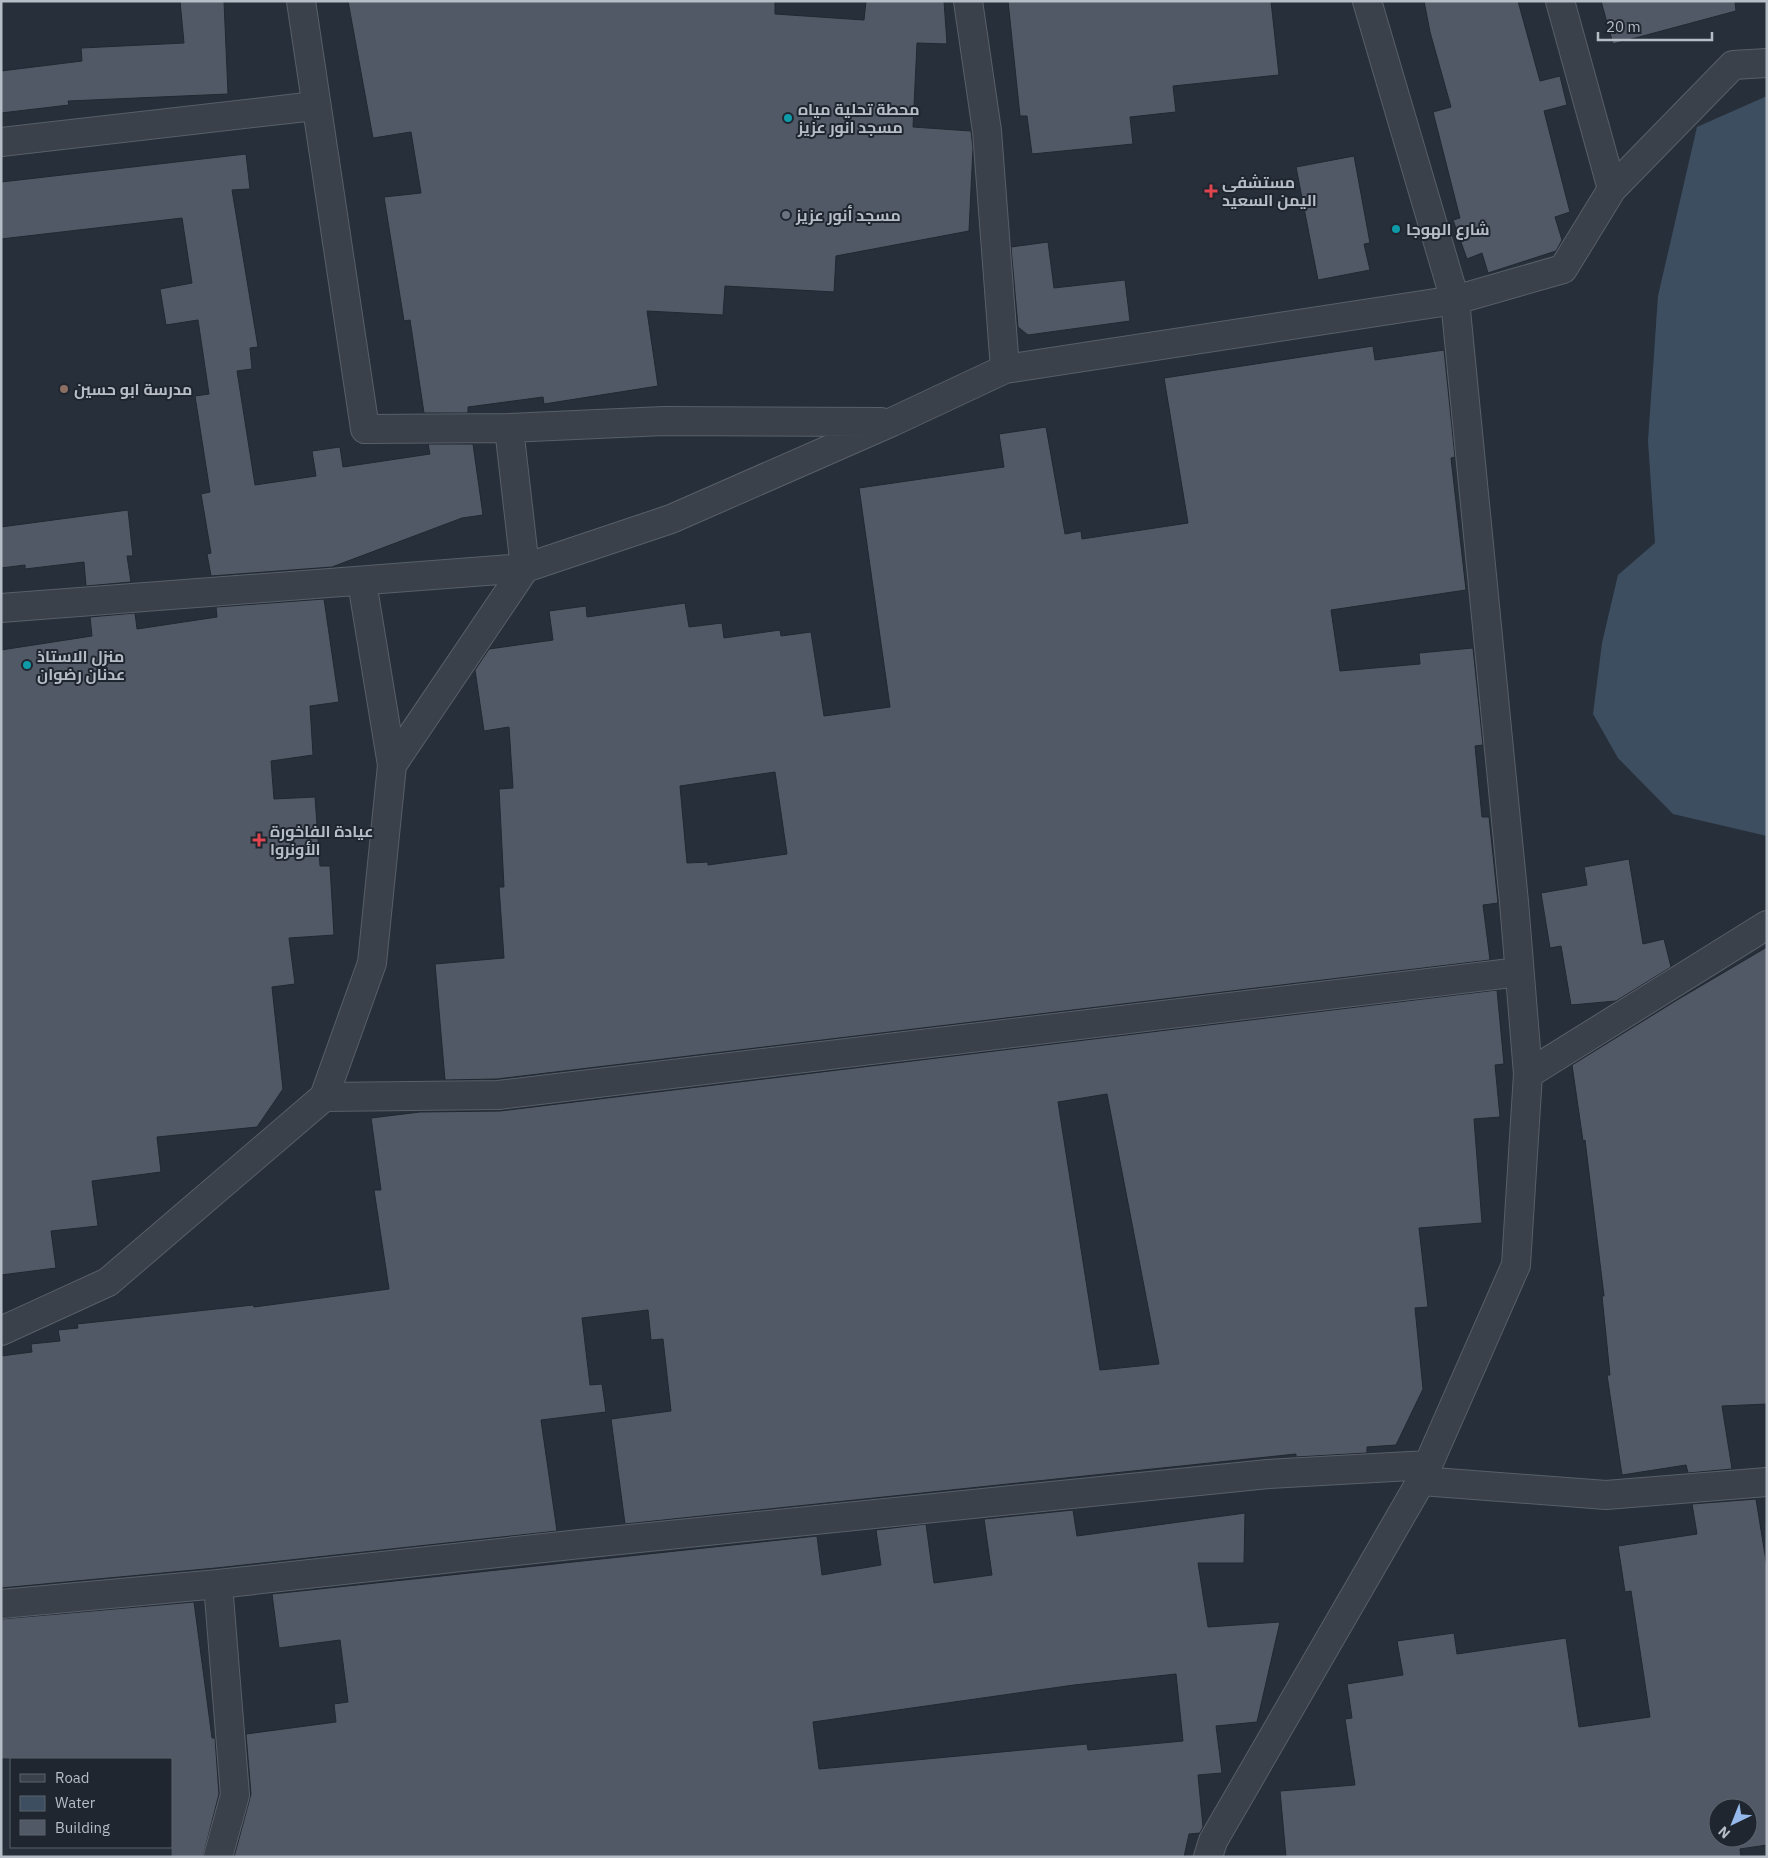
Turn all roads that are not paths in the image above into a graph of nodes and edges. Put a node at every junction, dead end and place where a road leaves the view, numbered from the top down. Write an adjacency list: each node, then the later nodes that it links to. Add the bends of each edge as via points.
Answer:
1 (301, 1): 6 (street)
2 (968, 1): 10 (street, via 987,131)
3 (1367, 1): 9 (street)
4 (1560, 1): 8 (street)
5 (1767, 63): 8 (street, via 1732,65)
6 (315, 106): 7 (street); 12 (street, via 365,428)
7 (1, 142)
8 (1612, 189): 9 (street, via 1563,268)
9 (1455, 300): 10 (street); 18 (street)
10 (1005, 369): 11 (street)
11 (892, 422): 12 (street, via 664,421); 13 (street, via 671,519)
12 (509, 428): 13 (street)
13 (525, 568): 14 (street); 16 (street)
14 (362, 582): 15 (street); 16 (street)
15 (1, 608)
16 (392, 765): 20 (street, via 372,962)
17 (1767, 925): 19 (street)
18 (1519, 972): 19 (street); 20 (street, via 498,1095)
19 (1528, 1074): 22 (street, via 1516,1265)
20 (324, 1098): 21 (street, via 108,1282)
21 (1, 1331)
22 (1424, 1473): 23 (street, via 1606,1495); 24 (street, via 1268,1474); 27 (street, via 1218,1832)
23 (1767, 1482)
24 (218, 1584): 25 (street); 26 (street, via 235,1795)
25 (1, 1604)
26 (218, 1857)
27 (1208, 1857)

